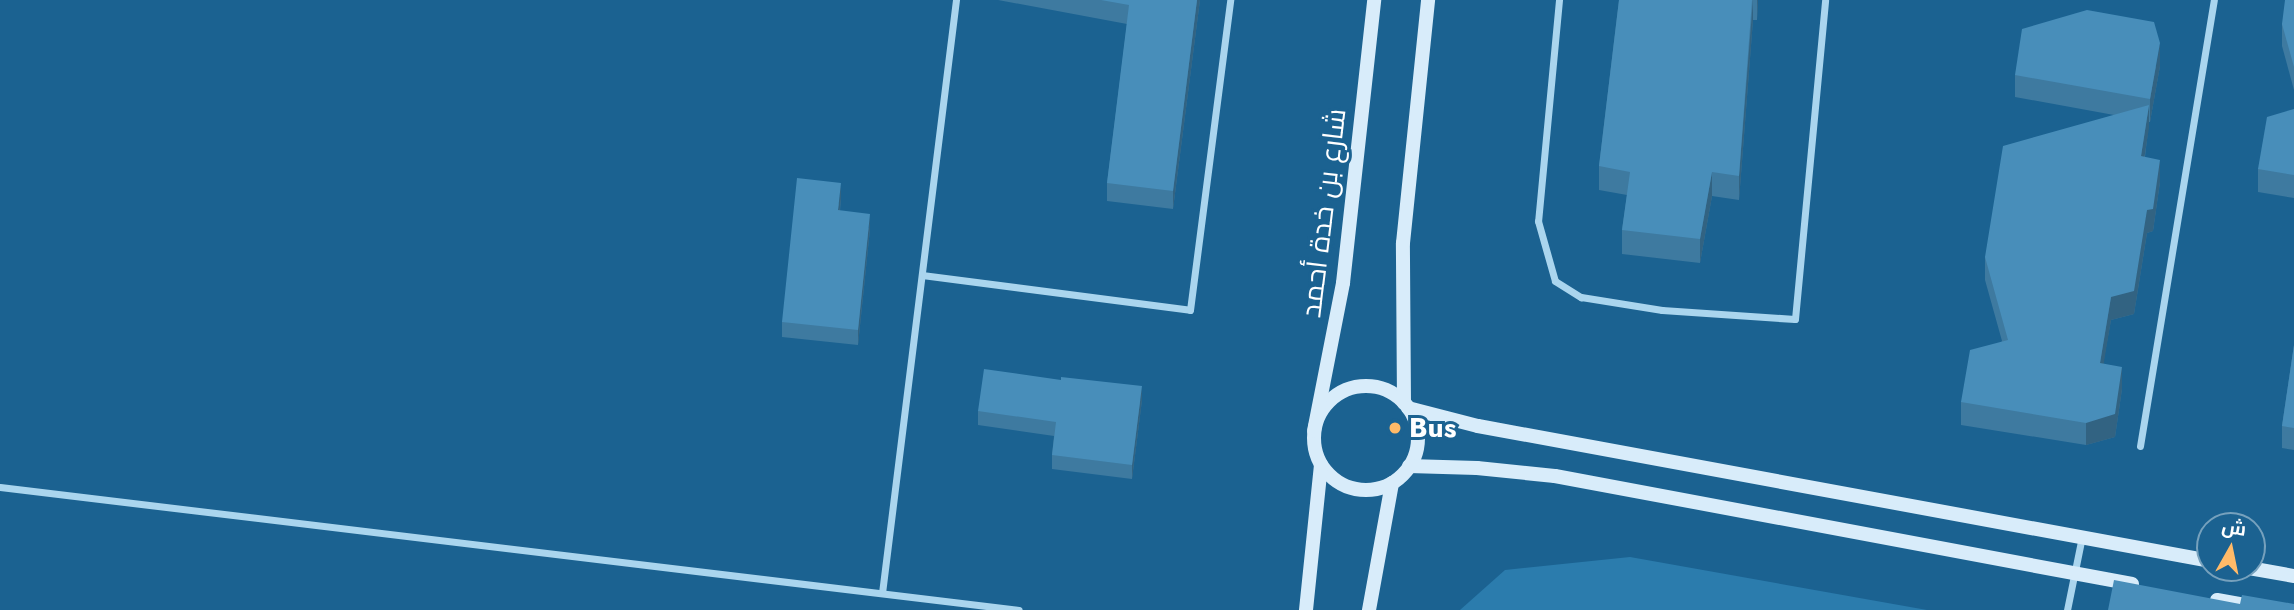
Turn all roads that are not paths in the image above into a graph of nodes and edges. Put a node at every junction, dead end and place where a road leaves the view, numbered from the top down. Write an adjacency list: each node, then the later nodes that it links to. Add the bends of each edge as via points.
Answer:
1 (956, 0): 8 (street)
2 (1230, 0): 8 (street, via 1190,310)
3 (1374, 0): 10 (street, شارع بن خدة أحمد, via 1343,282)
4 (1428, 0): 9 (street, via 1403,243)
5 (1559, 0): 6 (street, via 1538,221 1555,281 1581,297 1662,310 1795,319)
6 (1825, 0)
7 (2214, 0): 11 (street)
8 (922, 275): 22 (street)
9 (1406, 405): 10 (street, via 1375,386 1358,386 1342,391 1318,415); 13 (street, via 1418,439); 16 (street, via 1505,431)
10 (1314, 431): 12 (street, via 1314,449)
11 (2140, 446)
12 (1321, 465): 14 (street, via 1332,478 1361,490); 25 (street)
13 (1409, 466): 14 (street); 19 (street, via 1555,476)
14 (1392, 483): 26 (street)
15 (0, 486): 22 (street)
16 (2082, 536): 17 (street); 19 (street)
17 (2196, 558)
18 (2266, 571): 20 (street)
19 (2075, 574): 21 (street); 27 (street)
20 (2294, 576)
21 (2141, 586)
22 (882, 593): 24 (street)
23 (2207, 598): 28 (street)
24 (1019, 610)
25 (1306, 610)
26 (1369, 610)
27 (2067, 610)
28 (2273, 610)

